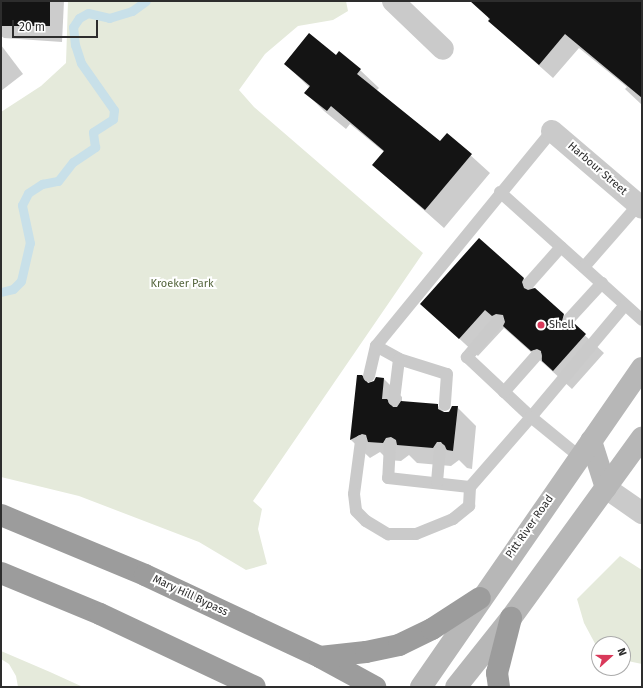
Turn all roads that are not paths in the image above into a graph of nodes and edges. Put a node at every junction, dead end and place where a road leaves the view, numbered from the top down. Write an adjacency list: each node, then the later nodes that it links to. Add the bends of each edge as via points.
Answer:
1 (393, 1): 2 (street)
2 (443, 49)
3 (552, 131): 4 (lane); 5 (street, Harbour Street)
4 (500, 192): 6 (lane); 14 (lane)
5 (640, 206): 7 (lane)
6 (561, 247): 7 (lane); 8 (lane)
7 (584, 267): 9 (lane)
8 (529, 283)
9 (602, 283): 10 (lane); 11 (lane)
10 (625, 304): 12 (lane); 22 (lane)
11 (570, 319)
12 (642, 320)
13 (498, 321): 19 (lane, via 467,357)
14 (376, 346): 16 (lane); 18 (lane)
15 (536, 356): 19 (lane)
16 (399, 359): 20 (lane); 21 (lane, via 447,374)
17 (642, 368): 27 (main road, Pitt River Road)
18 (368, 376)
19 (504, 392): 22 (lane)
20 (394, 400)
21 (445, 405)
22 (531, 417): 27 (lane); 29 (lane)
23 (642, 438): 30 (main road)
24 (361, 441): 29 (lane, via 354,494 356,511 366,522 388,534 416,534 453,520 469,506)
25 (390, 444): 28 (lane, via 388,478)
26 (440, 449): 28 (lane)
27 (585, 449): 30 (main road); 34 (main road, Pitt River Road)
28 (437, 482): 29 (lane)
29 (470, 487)
30 (606, 488): 31 (street); 35 (main road)
31 (642, 513)
32 (1, 515): 36 (highway, Mary Hill Bypass, via 145,575)
33 (1, 573): 37 (highway, via 100,614)
34 (480, 598): 36 (highway, via 432,629 399,645); 39 (main road, Pitt River Road)
35 (511, 618): 40 (main road); 41 (highway, via 497,673)
36 (320, 657): 38 (highway, Mary Hill Bypass)
37 (255, 687)
38 (375, 687)
39 (420, 687)
40 (456, 687)
41 (499, 687)

